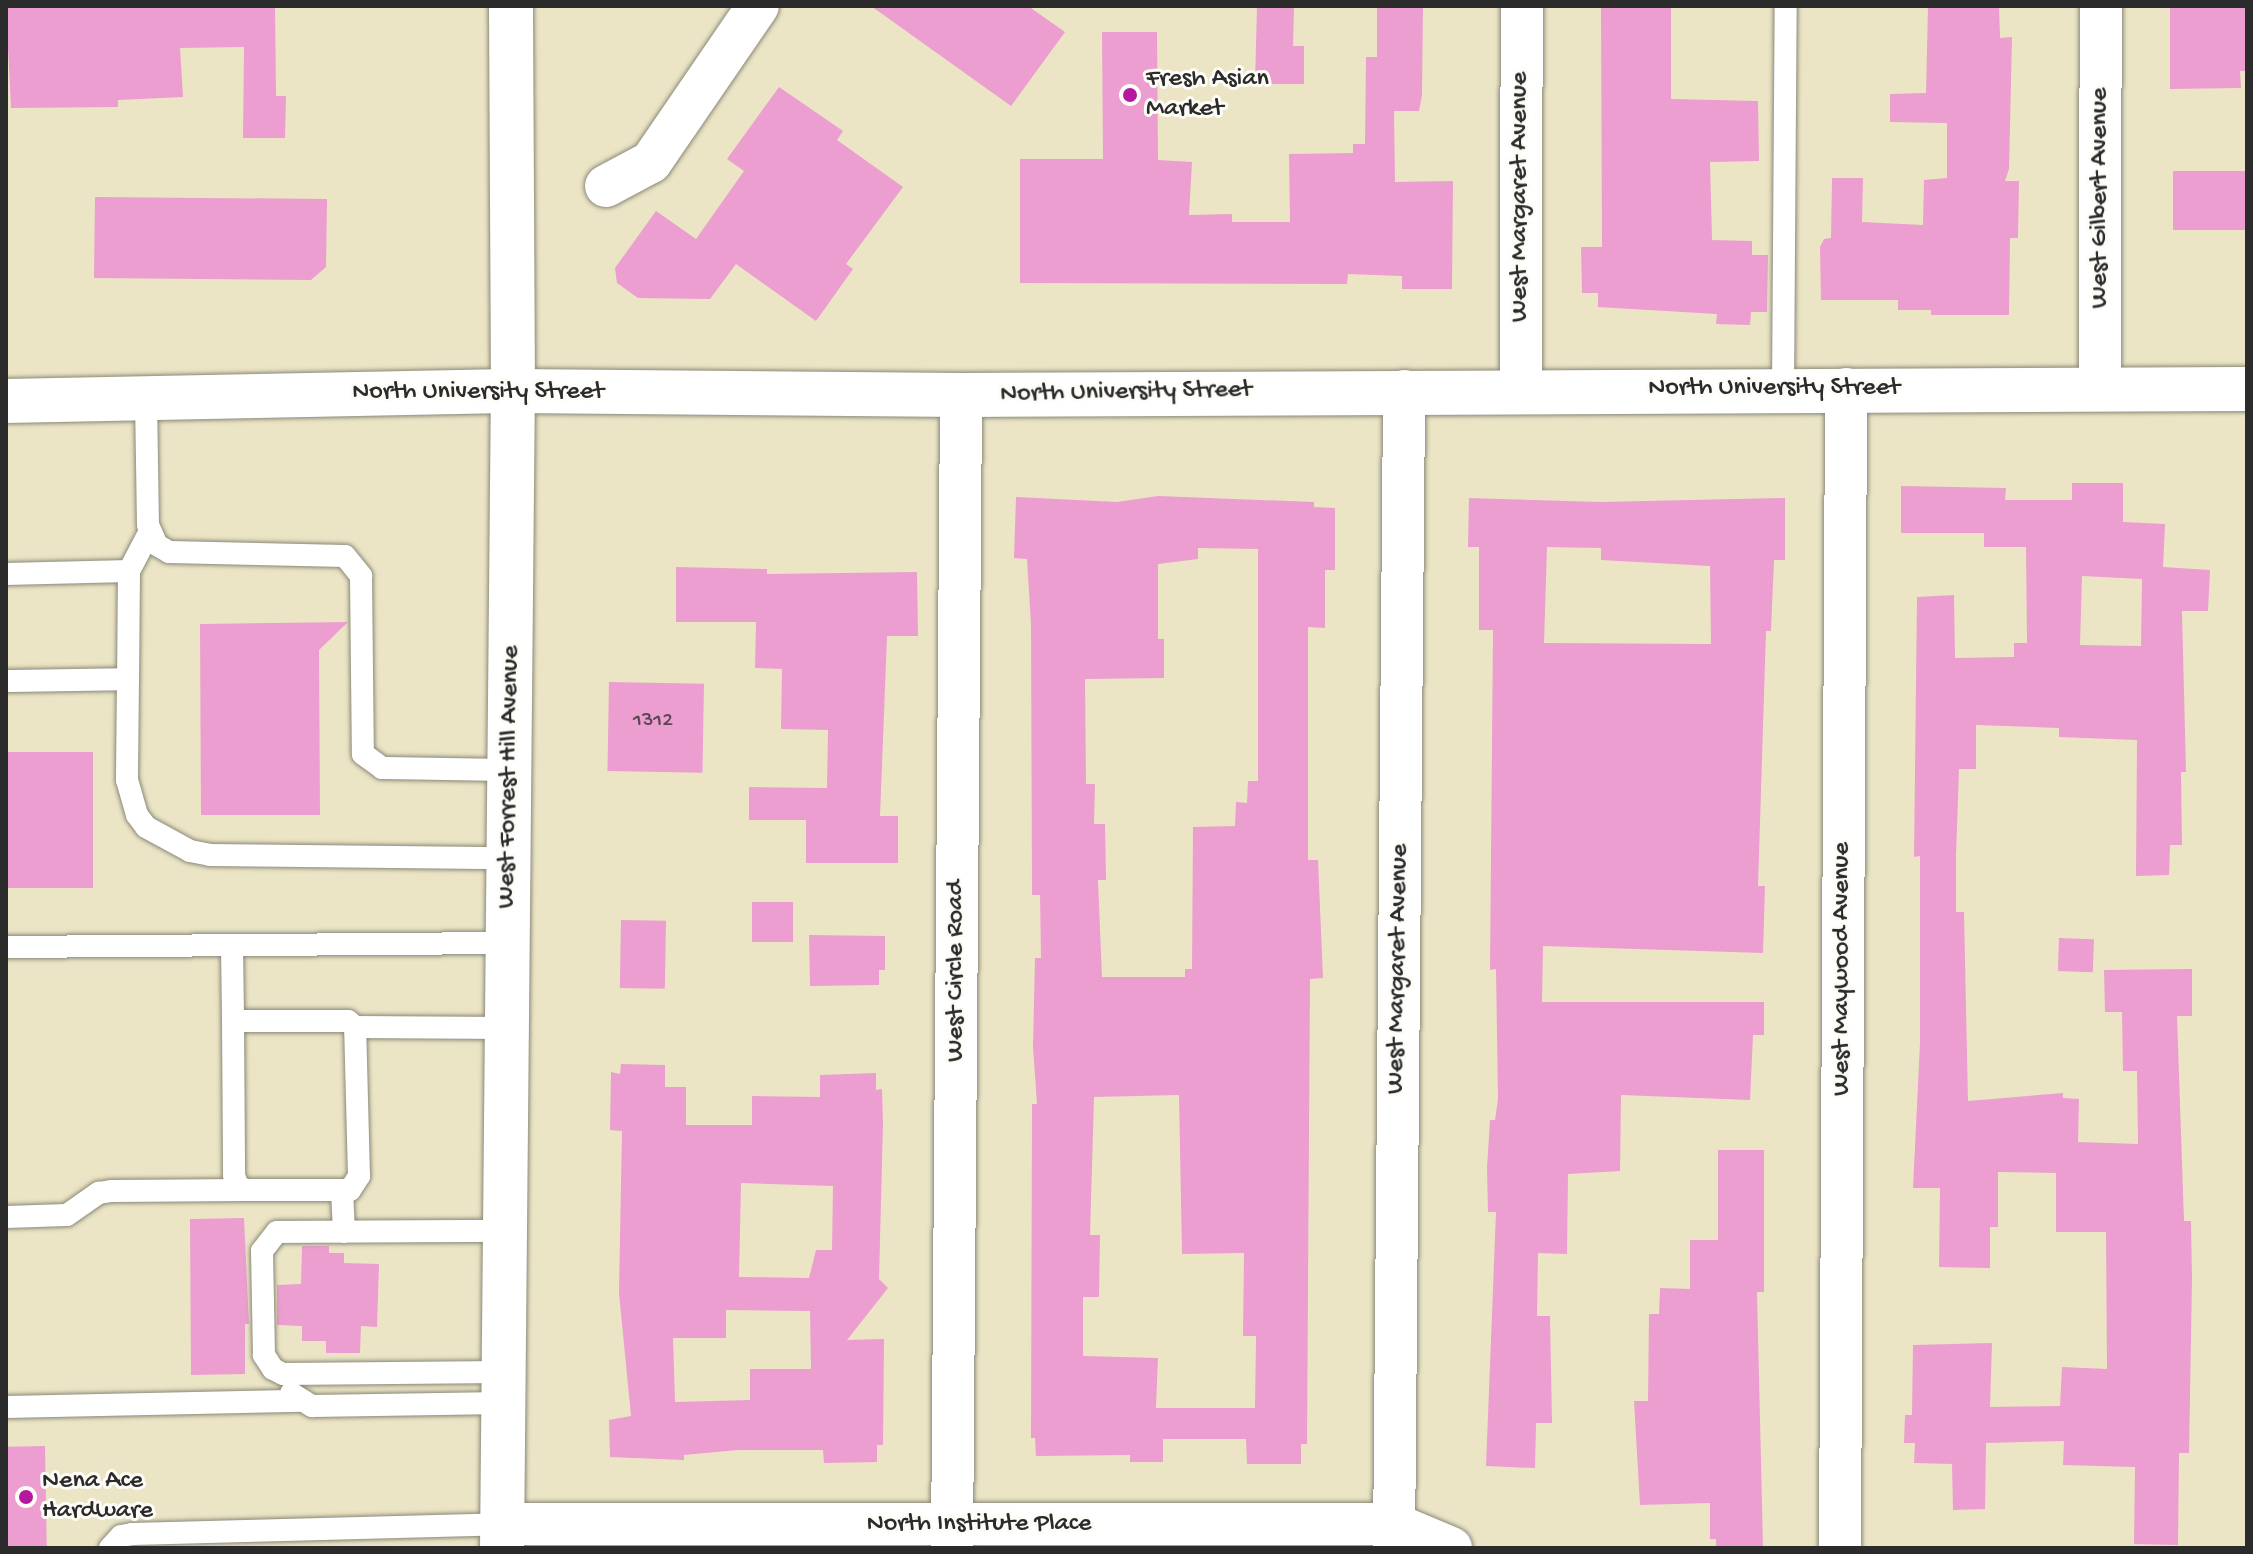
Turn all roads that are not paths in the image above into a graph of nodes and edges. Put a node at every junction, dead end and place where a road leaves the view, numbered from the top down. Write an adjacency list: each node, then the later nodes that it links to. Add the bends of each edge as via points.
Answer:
1 (511, 6): 12 (main road, West Forrest Hill Avenue)
2 (758, 6): 6 (street, via 651,162)
3 (1522, 6): 7 (street, West Margaret Avenue)
4 (1786, 6): 8 (lane)
5 (2101, 6): 11 (street, West Gilbert Avenue)
6 (606, 186)
7 (1521, 389): 8 (main road, North University Street); 13 (main road, North University Street)
8 (1783, 389): 9 (main road, North University Street)
9 (1846, 389): 11 (main road, North University Street); 44 (street, West Maywood Avenue)
10 (2247, 389): 11 (main road, North University Street)
11 (2100, 390)
12 (513, 391): 14 (main road, North University Street); 15 (main road, North University Street); 22 (main road, West Forrest Hill Avenue)
13 (1404, 391): 14 (main road, North University Street); 41 (street, West Margaret Avenue)
14 (961, 395): 40 (street, West Circle Road)
15 (146, 398): 16 (main road, North University Street); 17 (lane)
16 (6, 401)
17 (149, 533): 18 (lane); 22 (lane, via 169,552 345,556 361,576 363,754 382,768)
18 (129, 571): 19 (lane); 20 (lane)
19 (6, 574)
20 (128, 679): 21 (lane); 23 (lane, via 127,780 137,815 146,827 190,851)
21 (6, 681)
22 (510, 770): 23 (main road, West Forrest Hill Avenue)
23 (509, 858): 24 (main road, West Forrest Hill Avenue)
24 (508, 943): 25 (lane); 29 (main road, West Forrest Hill Avenue)
25 (232, 945): 26 (lane); 27 (lane)
26 (6, 947)
27 (233, 1021): 28 (lane, via 348,1021); 30 (lane, via 234,1175)
28 (355, 1027): 29 (lane); 31 (lane, via 359,1176 350,1190)
29 (507, 1028): 33 (main road, West Forrest Hill Avenue)
30 (245, 1190): 31 (lane); 32 (lane, via 112,1191 99,1193 67,1215)
31 (342, 1190): 34 (lane)
32 (6, 1217)
33 (505, 1231): 34 (lane); 36 (main road, West Forrest Hill Avenue)
34 (344, 1232): 35 (lane, via 277,1232 262,1251 264,1355)
35 (283, 1374): 36 (lane); 37 (lane, via 290,1392)
36 (503, 1387): 37 (lane, via 312,1406); 39 (main road, West Forrest Hill Avenue)
37 (301, 1401): 38 (lane)
38 (6, 1407)
39 (502, 1536): 40 (street, North Institute Place); 42 (lane, via 132,1534 121,1536)
40 (952, 1536): 41 (street, North Institute Place)
41 (1394, 1536): 43 (street, North Institute Place)
42 (110, 1548)
43 (1451, 1548)
44 (1840, 1548)

